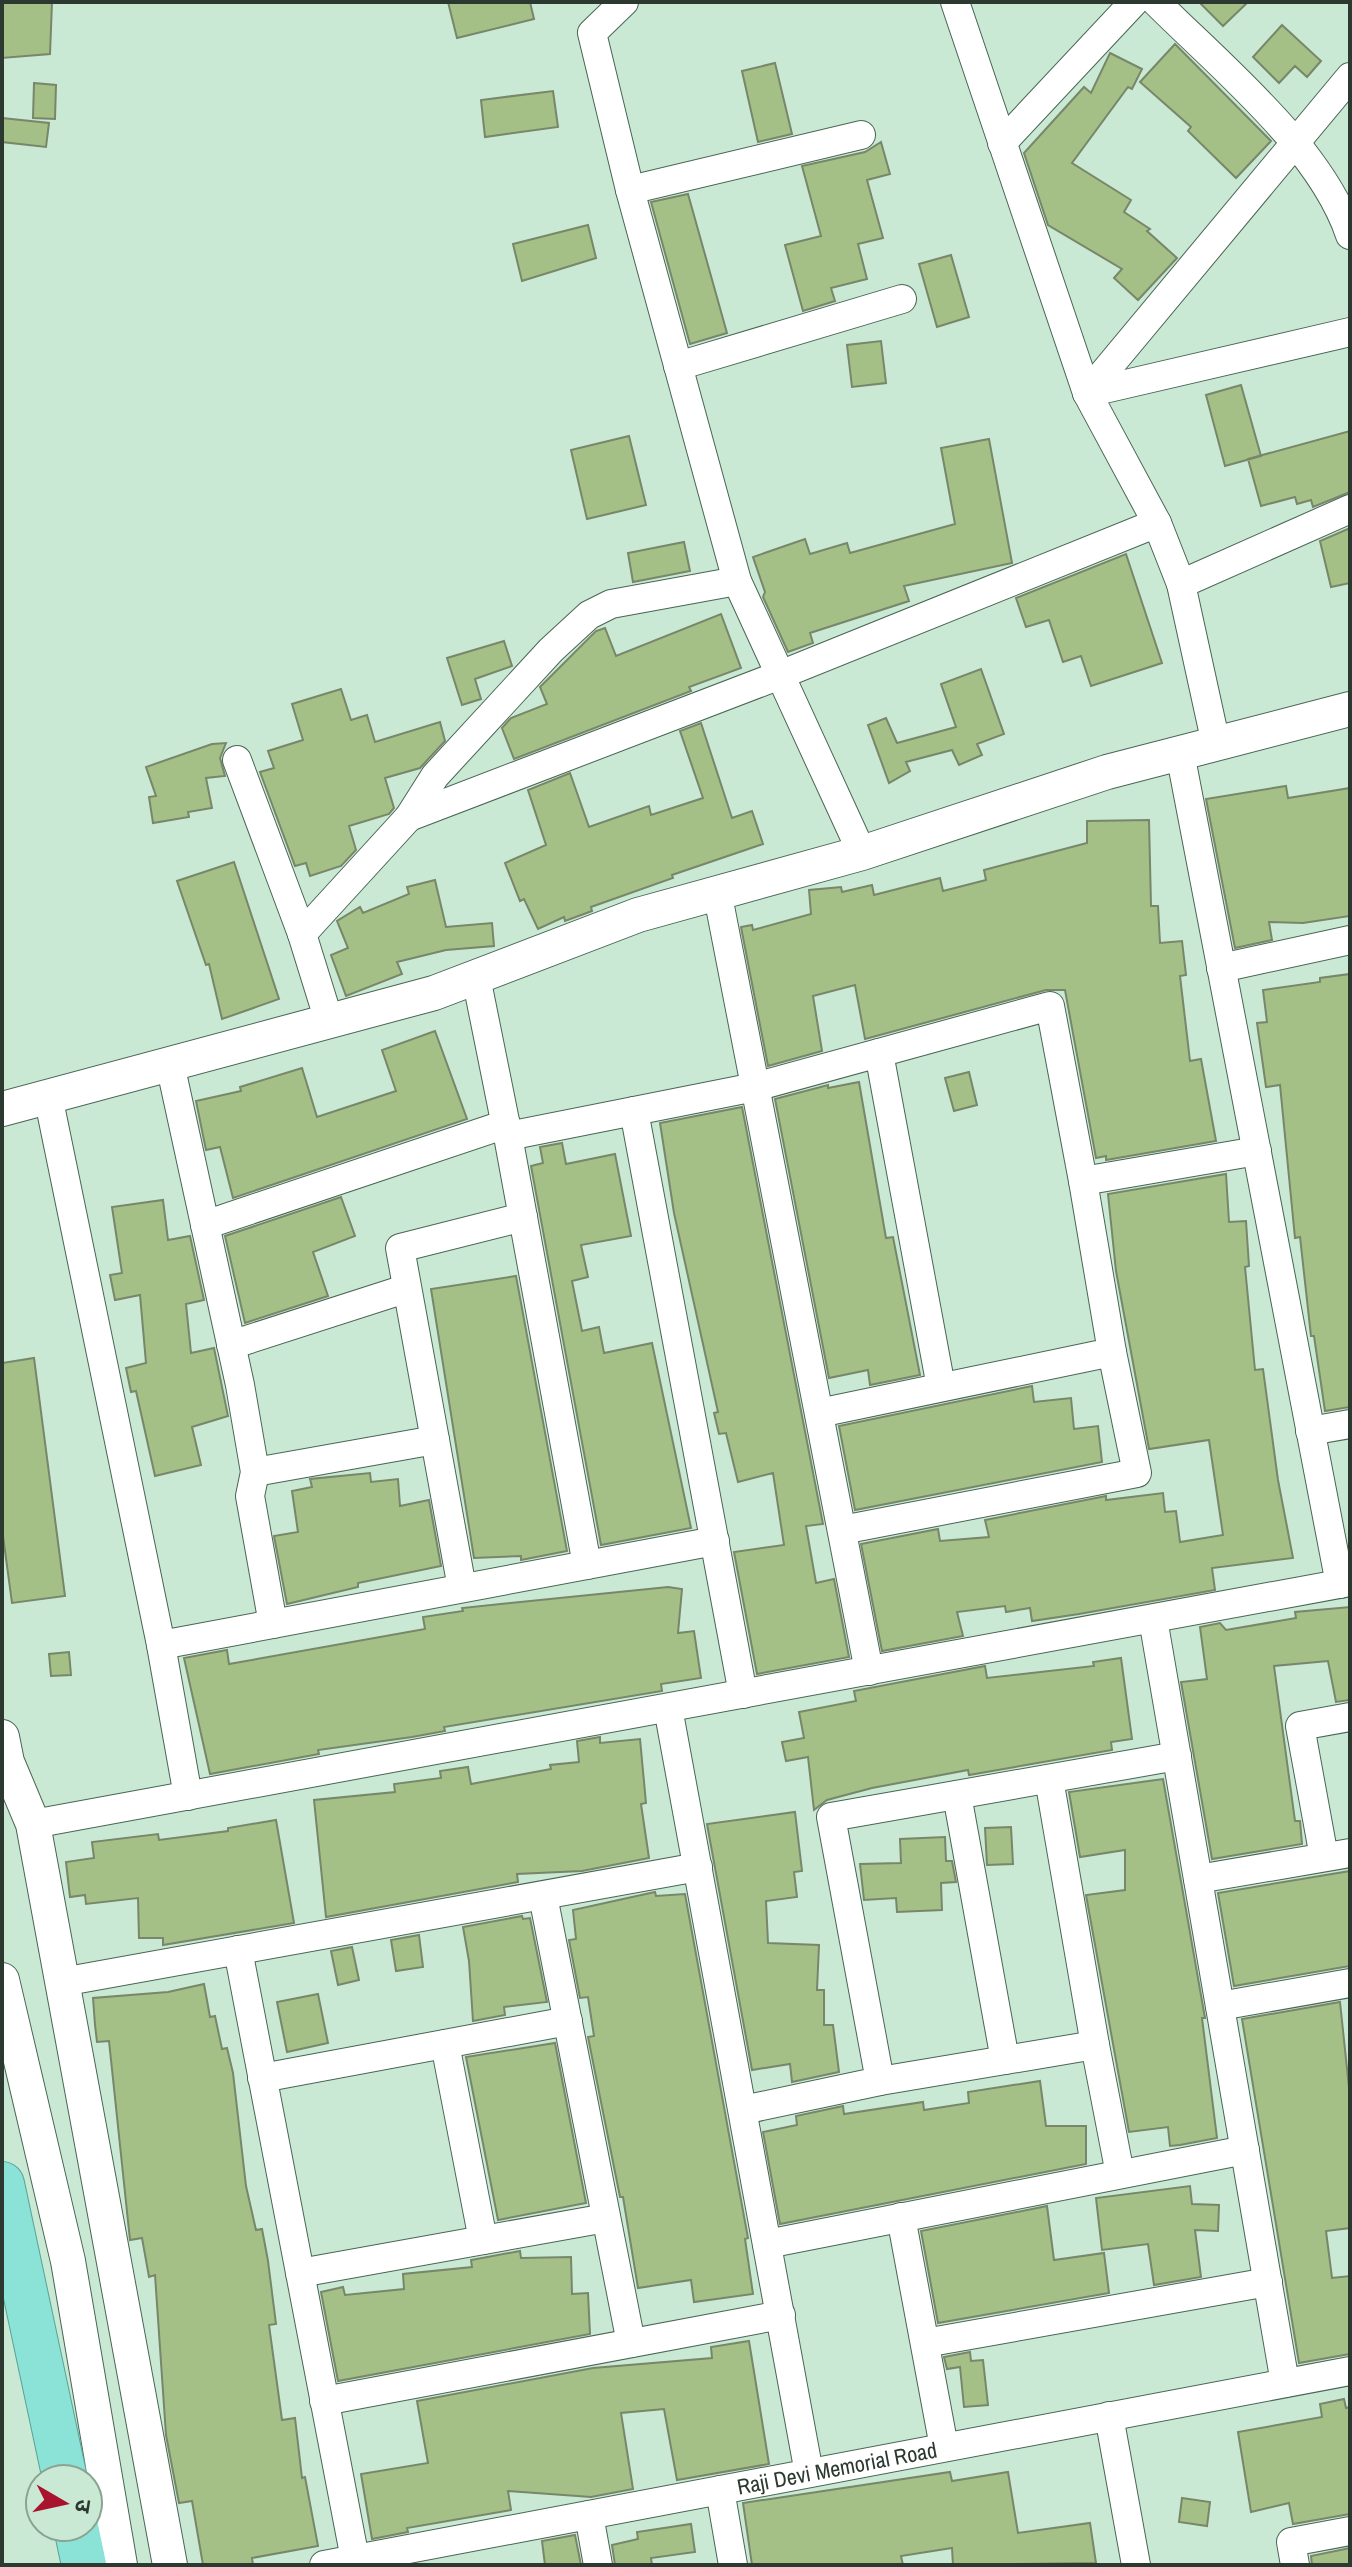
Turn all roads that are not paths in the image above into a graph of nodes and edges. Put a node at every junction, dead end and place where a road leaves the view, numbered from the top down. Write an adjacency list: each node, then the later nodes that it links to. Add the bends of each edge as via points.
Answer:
1 (624, 2): 9 (street, via 592,33)
2 (955, 2): 7 (street)
3 (1134, 2): 7 (street)
4 (1156, 2): 8 (street)
5 (1350, 77): 8 (street)
6 (861, 135): 9 (street)
7 (1002, 143): 14 (street)
8 (1295, 143): 10 (street, via 1340,205); 14 (street)
9 (630, 190): 13 (street)
10 (1350, 235)
11 (902, 299): 13 (street)
12 (1350, 332): 14 (street)
13 (678, 366): 17 (street)
14 (1087, 393): 16 (street)
15 (1350, 509): 18 (street)
16 (1157, 523): 18 (street); 19 (street)
17 (737, 581): 19 (street); 24 (street, via 611,604 589,615 435,776)
18 (1181, 584): 21 (street)
19 (780, 675): 24 (street); 25 (street)
20 (1350, 709): 21 (street)
21 (1216, 744): 22 (street)
22 (1180, 753): 25 (street); 29 (street)
23 (237, 760): 27 (street)
24 (409, 817): 27 (street)
25 (862, 853): 26 (street)
26 (717, 891): 30 (street); 34 (street)
27 (302, 934): 31 (street)
28 (1350, 940): 29 (street)
29 (1221, 968): 39 (street)
30 (476, 977): 31 (street); 38 (street)
31 (329, 1021): 33 (street)
32 (879, 1053): 34 (street); 40 (street, via 1050,1006); 46 (street)
33 (170, 1064): 35 (street); 42 (street)
34 (755, 1087): 37 (street); 47 (street)
35 (48, 1096): 36 (street); 59 (street)
36 (2, 1109)
37 (634, 1111): 38 (street); 53 (street)
38 (507, 1130): 41 (street); 42 (street)
39 (1257, 1151): 40 (street); 49 (street)
40 (1083, 1181): 45 (street)
41 (523, 1217): 43 (street, via 400,1248); 54 (street)
42 (205, 1225): 44 (street)
43 (405, 1289): 44 (street); 50 (street)
44 (231, 1345): 51 (street)
45 (1112, 1352): 46 (street); 52 (street, via 1137,1473)
46 (941, 1387): 47 (street)
47 (819, 1413): 52 (street)
48 (1350, 1424): 49 (street)
49 (1310, 1431): 55 (street)
50 (435, 1440): 51 (street); 56 (street)
51 (255, 1472): 58 (street, via 250,1496)
52 (842, 1530): 60 (street)
53 (715, 1541): 54 (street); 61 (street)
54 (587, 1565): 56 (street)
55 (1345, 1583): 57 (street)
56 (462, 1588): 58 (street)
57 (1153, 1619): 60 (street); 65 (street)
58 (273, 1624): 59 (street)
59 (161, 1645): 68 (street)
60 (869, 1671): 61 (street)
61 (743, 1694): 62 (street)
62 (668, 1708): 68 (street); 71 (street)
63 (1350, 1717): 70 (street, via 1300,1726)
64 (2, 1737): 69 (street)
65 (1177, 1756): 66 (street); 72 (street)
66 (1049, 1779): 67 (street); 81 (street)
67 (957, 1795): 82 (street); 84 (street, via 831,1817)
68 (188, 1796): 69 (street)
69 (33, 1824): 76 (street)
70 (1337, 1855): 72 (street)
71 (698, 1867): 73 (street); 85 (street)
72 (1198, 1879): 78 (street)
73 (543, 1896): 74 (street); 79 (street)
74 (238, 1950): 76 (street); 83 (street)
75 (2, 1980): 111 (street, via 68,2261)
76 (62, 1982): 112 (street)
77 (1348, 1992): 78 (street)
78 (1220, 2006): 86 (street)
79 (568, 2021): 80 (street); 90 (street)
80 (445, 2044): 83 (street); 91 (street)
81 (1095, 2045): 82 (street); 87 (street)
82 (1005, 2060): 84 (street)
83 (262, 2078): 93 (street)
84 (880, 2081): 85 (street)
85 (743, 2110): 92 (street)
86 (1245, 2150): 87 (street); 94 (street)
87 (1120, 2174): 89 (street)
88 (2, 2184): 103 (highway)
89 (901, 2217): 92 (street); 97 (street)
90 (606, 2218): 91 (street); 96 (street)
91 (483, 2240): 93 (street)
92 (767, 2244): 95 (street)
93 (300, 2273): 100 (street)
94 (1268, 2282): 97 (street); 99 (street)
95 (781, 2315): 96 (street); 104 (street)
96 (631, 2343): 100 (street)
97 (925, 2343): 102 (street)
98 (1350, 2371): 99 (street, Raji Devi Memorial Road)
99 (1285, 2383): 101 (street, Raji Devi Memorial Road)
100 (324, 2401): 109 (street)
101 (1109, 2416): 102 (street, Raji Devi Memorial Road); 116 (street)
102 (944, 2447): 104 (street, Raji Devi Memorial Road)
103 (62, 2463)
104 (809, 2473): 105 (street, Raji Devi Memorial Road)
105 (720, 2490): 106 (street, Raji Devi Memorial Road); 115 (street)
106 (589, 2515): 109 (street, Raji Devi Memorial Road); 114 (street)
107 (1350, 2531): 117 (street, via 1291,2542)
108 (79, 2543): 110 (highway)
109 (355, 2559): 113 (street, Raji Devi Memorial Road)
110 (84, 2565)
111 (120, 2565)
112 (170, 2565)
113 (324, 2565)
114 (598, 2565)
115 (733, 2565)
116 (1136, 2565)
117 (1295, 2565)

